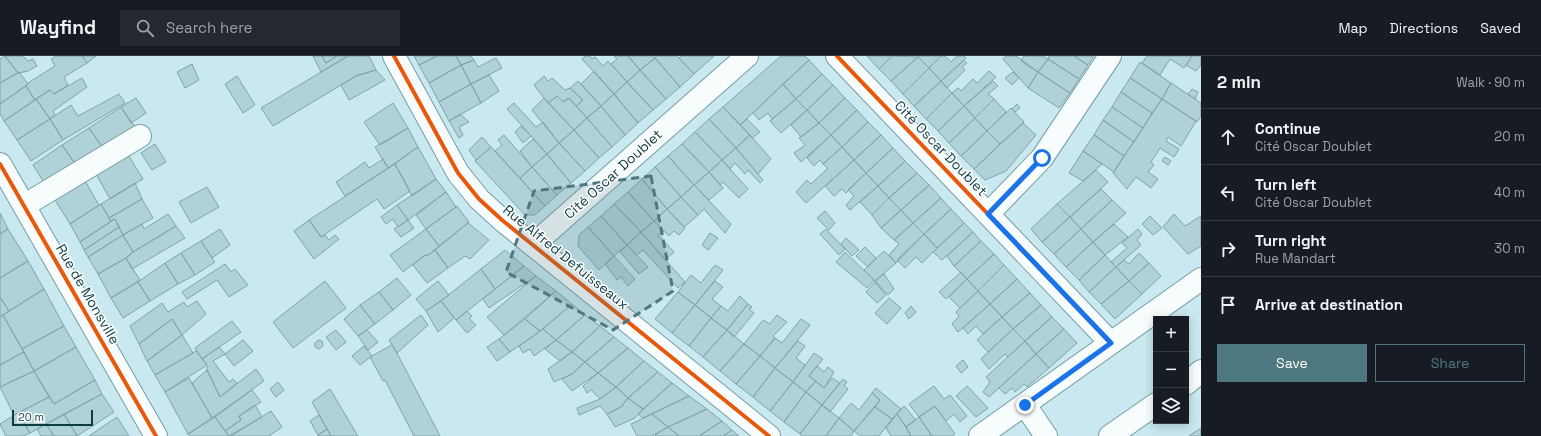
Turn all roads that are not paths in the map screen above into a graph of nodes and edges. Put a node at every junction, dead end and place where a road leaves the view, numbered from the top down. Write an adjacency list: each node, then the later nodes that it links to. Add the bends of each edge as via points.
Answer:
1 (394, 56): 9 (street, Rue Alfred Defuisseaux, via 458,173 479,199)
2 (747, 56): 9 (street, Cité Oscar Doublet)
3 (837, 56): 8 (street, Cité Oscar Doublet)
4 (1110, 56): 8 (street, Cité Oscar Doublet, via 1042,158)
5 (140, 136): 7 (street)
6 (0, 164): 7 (street, Rue de Monsville)
7 (25, 205): 16 (street, Rue de Monsville)
8 (988, 214): 11 (street, Cité Oscar Doublet)
9 (533, 245): 17 (street, Rue Alfred Defuisseaux)
10 (1201, 279): 11 (street)
11 (1111, 343): 14 (street)
12 (1201, 371): 13 (street)
13 (1189, 381)
14 (1025, 405): 18 (street); 19 (street)
15 (1153, 406): 20 (street)
16 (156, 436)
17 (769, 436)
18 (980, 436)
19 (1046, 436)
20 (1110, 436)

